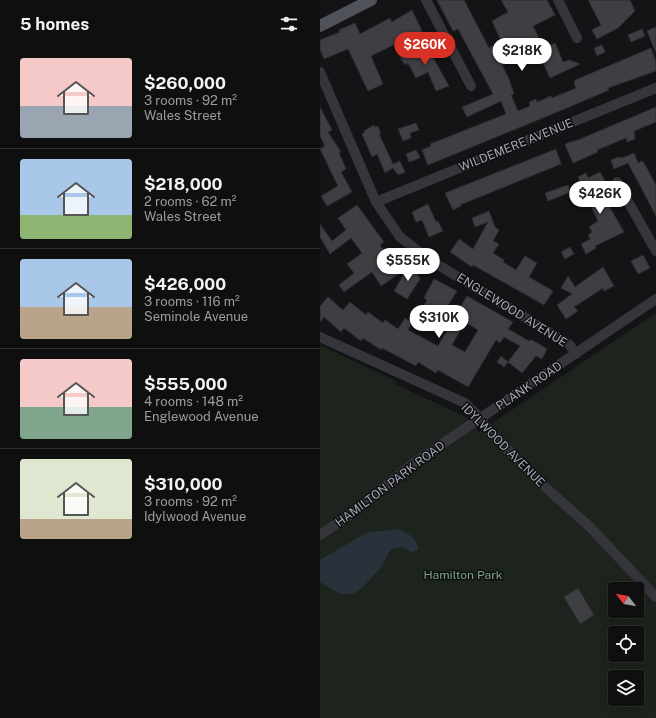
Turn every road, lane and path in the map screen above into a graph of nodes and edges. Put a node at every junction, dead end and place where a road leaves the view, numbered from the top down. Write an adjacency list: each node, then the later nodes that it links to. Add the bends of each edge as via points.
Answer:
1 (371, 0): 4 (main road)
2 (426, 0): 7 (street)
3 (558, 0): 5 (street)
4 (320, 26)
5 (577, 38)
6 (320, 72): 10 (street, ENGLEWOOD AVENUE)
7 (471, 86)
8 (656, 88): 10 (street, WILDEMERE AVENUE)
9 (617, 182): 11 (street)
10 (376, 202): 14 (street, ENGLEWOOD AVENUE, via 400,236 415,250 569,344)
11 (656, 251)
12 (656, 299): 14 (street, PLANK ROAD)
13 (320, 337): 15 (street, IDYLWOOD AVENUE, via 465,403)
14 (576, 354): 15 (street, PLANK ROAD)
15 (480, 418): 16 (street, HAMILTON PARK ROAD, via 409,467); 17 (street, IDYLWOOD AVENUE, via 491,433 590,527)
16 (320, 535)
17 (656, 596)

